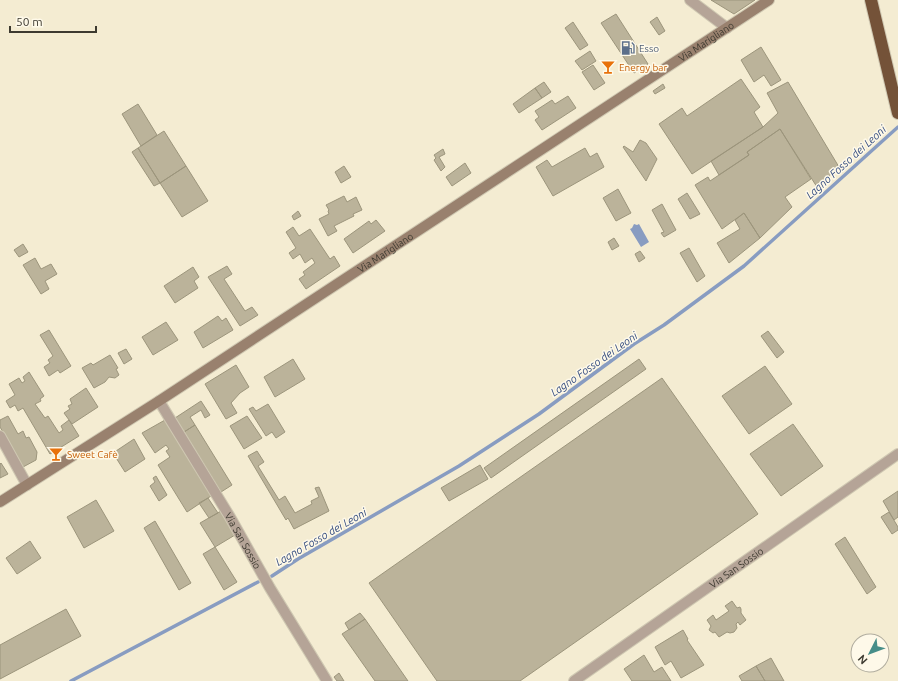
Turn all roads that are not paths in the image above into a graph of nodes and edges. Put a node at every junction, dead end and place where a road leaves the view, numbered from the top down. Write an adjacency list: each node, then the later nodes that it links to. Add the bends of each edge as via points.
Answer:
1 (690, 0): 4 (street)
2 (770, 0): 4 (street, Via Marigliano)
3 (871, 0): 5 (highway)
4 (727, 28): 6 (street, Via Marigliano)
5 (897, 108)
6 (159, 402): 9 (street, Via Marigliano); 11 (street, Via San Sossio)
7 (0, 436): 9 (street)
8 (898, 454): 12 (street, Via San Sossio)
9 (28, 485): 10 (street, Via Marigliano)
10 (0, 502)
11 (327, 681)
12 (574, 681)

